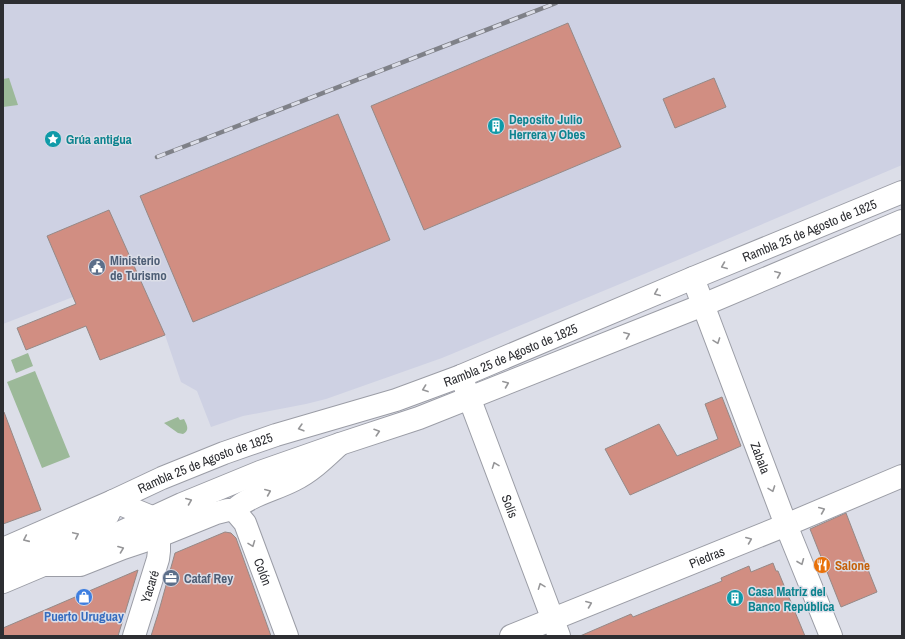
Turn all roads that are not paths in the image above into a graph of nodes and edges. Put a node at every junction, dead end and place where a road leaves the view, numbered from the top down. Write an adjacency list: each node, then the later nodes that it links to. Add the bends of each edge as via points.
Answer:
1 (902, 192): 3 (main road, Rambla 25 de Agosto de 1825, one-way to 3)
2 (902, 221): 4 (main road, Rambla 25 de Agosto de 1825, one-way to 2)
3 (693, 278): 4 (main road, Zabala); 5 (main road, Rambla 25 de Agosto de 1825, one-way to 5)
4 (703, 305): 6 (main road, Rambla 25 de Agosto de 1825, one-way to 4); 11 (main road, Zabala, one-way to 11)
5 (461, 376): 6 (main road, Solís); 9 (main road, Rambla 25 de Agosto de 1825, one-way to 9, via 396,400 224,453)
6 (470, 398): 7 (main road, Rambla 25 de Agosto de 1825, one-way to 6); 16 (main road, Solís, one-way to 6)
7 (340, 444): 10 (main road, Rambla 25 de Agosto de 1825, one-way to 7, via 248,500 305,474); 12 (main road, Rambla 25 de Agosto de 1825, one-way to 7, via 182,504 260,472)
8 (902, 476): 11 (main road, Piedras, one-way to 8)
9 (113, 501): 12 (main road); 13 (main road, Rambla 25 de Agosto de 1825, one-way to 13); 14 (main road, one-way to 9, via 96,526 108,515)
10 (234, 510): 12 (main road, Rambla 25 de Agosto de 1825); 18 (main road, Colón, one-way to 18, via 245,523)
11 (786, 526): 16 (main road, Piedras, one-way to 11); 20 (main road, Zabala, one-way to 20)
12 (156, 527): 15 (main road, Rambla 25 de Agosto de 1825, one-way to 12, via 44,565); 17 (main road, Yacaré, via 158,559)
13 (3, 549)
14 (3, 570)
15 (3, 582)
16 (556, 627): 19 (main road, Piedras)
17 (134, 636)
18 (287, 636)
19 (511, 636)
20 (831, 636)

